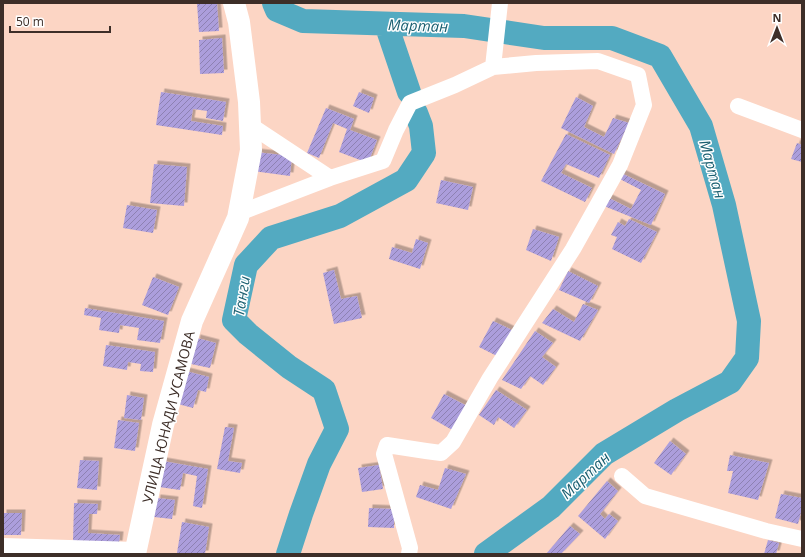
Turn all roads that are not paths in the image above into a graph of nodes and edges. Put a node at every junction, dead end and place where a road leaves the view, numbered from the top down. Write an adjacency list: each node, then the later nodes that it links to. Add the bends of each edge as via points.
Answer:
1 (234, 3): 5 (street, УЛИЦА ЮНАДИ УСАМОВА, via 239,22)
2 (500, 6): 3 (street)
3 (493, 67): 7 (street, via 410,103 383,161); 13 (street, via 598,62 638,75 644,105 620,165 576,243 490,378 453,442 441,453 387,445 384,454 410,548)
4 (738, 106): 6 (street)
5 (250, 124): 7 (street); 8 (street, УЛИЦА ЮНАДИ УСАМОВА, via 251,150)
6 (802, 130)
7 (330, 178): 8 (street)
8 (239, 213): 12 (street, УЛИЦА ЮНАДИ УСАМОВА, via 192,321 163,425)
9 (622, 476): 10 (street, via 645,496)
10 (802, 539)
11 (3, 546): 12 (street)
12 (136, 552)
13 (409, 554)

